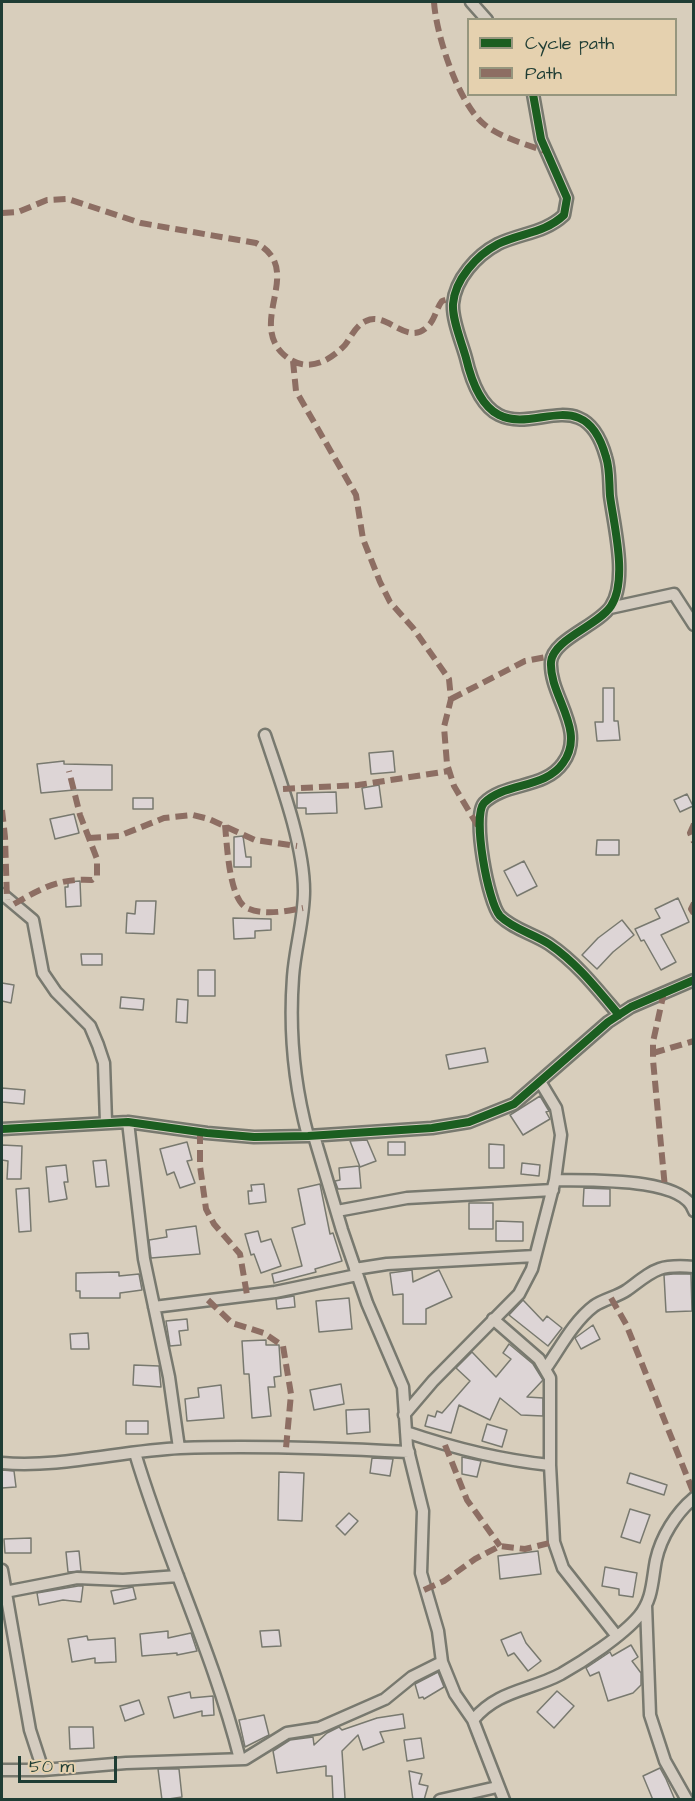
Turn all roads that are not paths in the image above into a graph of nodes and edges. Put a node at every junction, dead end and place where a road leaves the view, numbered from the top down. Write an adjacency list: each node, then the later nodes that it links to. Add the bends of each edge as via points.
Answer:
1 (471, 2): 2 (street)
2 (485, 18)
3 (533, 96): 4 (street, via 543,145 567,198 564,215 544,230 498,244 482,255 466,271 453,306 476,392 491,411 510,420 571,414 590,423 598,436 607,458 618,556 618,589)
4 (610, 608): 5 (street, via 674,594); 9 (street, via 559,646 552,656 554,684 571,731 563,763 541,779 489,800 478,813 489,891 500,916 574,962)
5 (693, 625)
6 (265, 735): 14 (street, via 283,789 304,889 293,977 293,1052 297,1095)
7 (2, 894): 11 (street, via 33,920 43,973 90,1026 104,1064)
8 (693, 980): 9 (street)
9 (619, 1015): 10 (street)
10 (541, 1083): 14 (street, via 514,1104 469,1122); 15 (street, via 559,1120 561,1135)
11 (106, 1122): 12 (street); 13 (street)
12 (128, 1122): 14 (street, via 218,1134); 21 (street, via 144,1259)
13 (2, 1129)
14 (311, 1136): 16 (street)
15 (554, 1185): 16 (street, via 407,1198); 17 (street, via 665,1188 686,1197); 18 (street)
16 (337, 1211): 20 (street)
17 (693, 1211)
18 (535, 1256): 20 (street, via 387,1264); 22 (street, via 519,1294)
19 (693, 1267): 23 (street, via 670,1265 646,1274 626,1291 596,1305)
20 (356, 1272): 21 (street, via 275,1292); 24 (street, via 400,1379)
21 (154, 1307): 26 (street)
22 (494, 1319): 23 (street); 24 (street)
23 (546, 1368): 30 (street, via 552,1391)
24 (404, 1415): 25 (street)
25 (406, 1432): 27 (street); 30 (street, via 508,1460)
26 (179, 1448): 27 (street); 28 (street)
27 (409, 1452): 37 (street, via 423,1511 423,1582 438,1631)
28 (135, 1453): 29 (street, via 84,1460); 33 (street, via 154,1517)
29 (2, 1463)
30 (550, 1465): 36 (street, via 554,1542 563,1568)
31 (693, 1498): 35 (street, via 680,1510 664,1539)
32 (2, 1570): 34 (street)
33 (178, 1576): 34 (street, via 77,1578); 39 (street, via 227,1706)
34 (4, 1589): 41 (street, via 30,1730)
35 (646, 1605): 36 (street); 45 (street, via 650,1716 665,1761)
36 (616, 1635): 38 (street, via 561,1674 487,1704)
37 (442, 1662): 38 (street, via 455,1695); 39 (street, via 412,1677 385,1699 320,1728 287,1733)
38 (473, 1720): 42 (street)
39 (240, 1759): 41 (street, via 126,1762)
40 (2, 1770): 41 (street)
41 (43, 1770)
42 (497, 1787): 43 (street); 44 (street)
43 (440, 1800)
44 (504, 1800)
45 (687, 1800)

